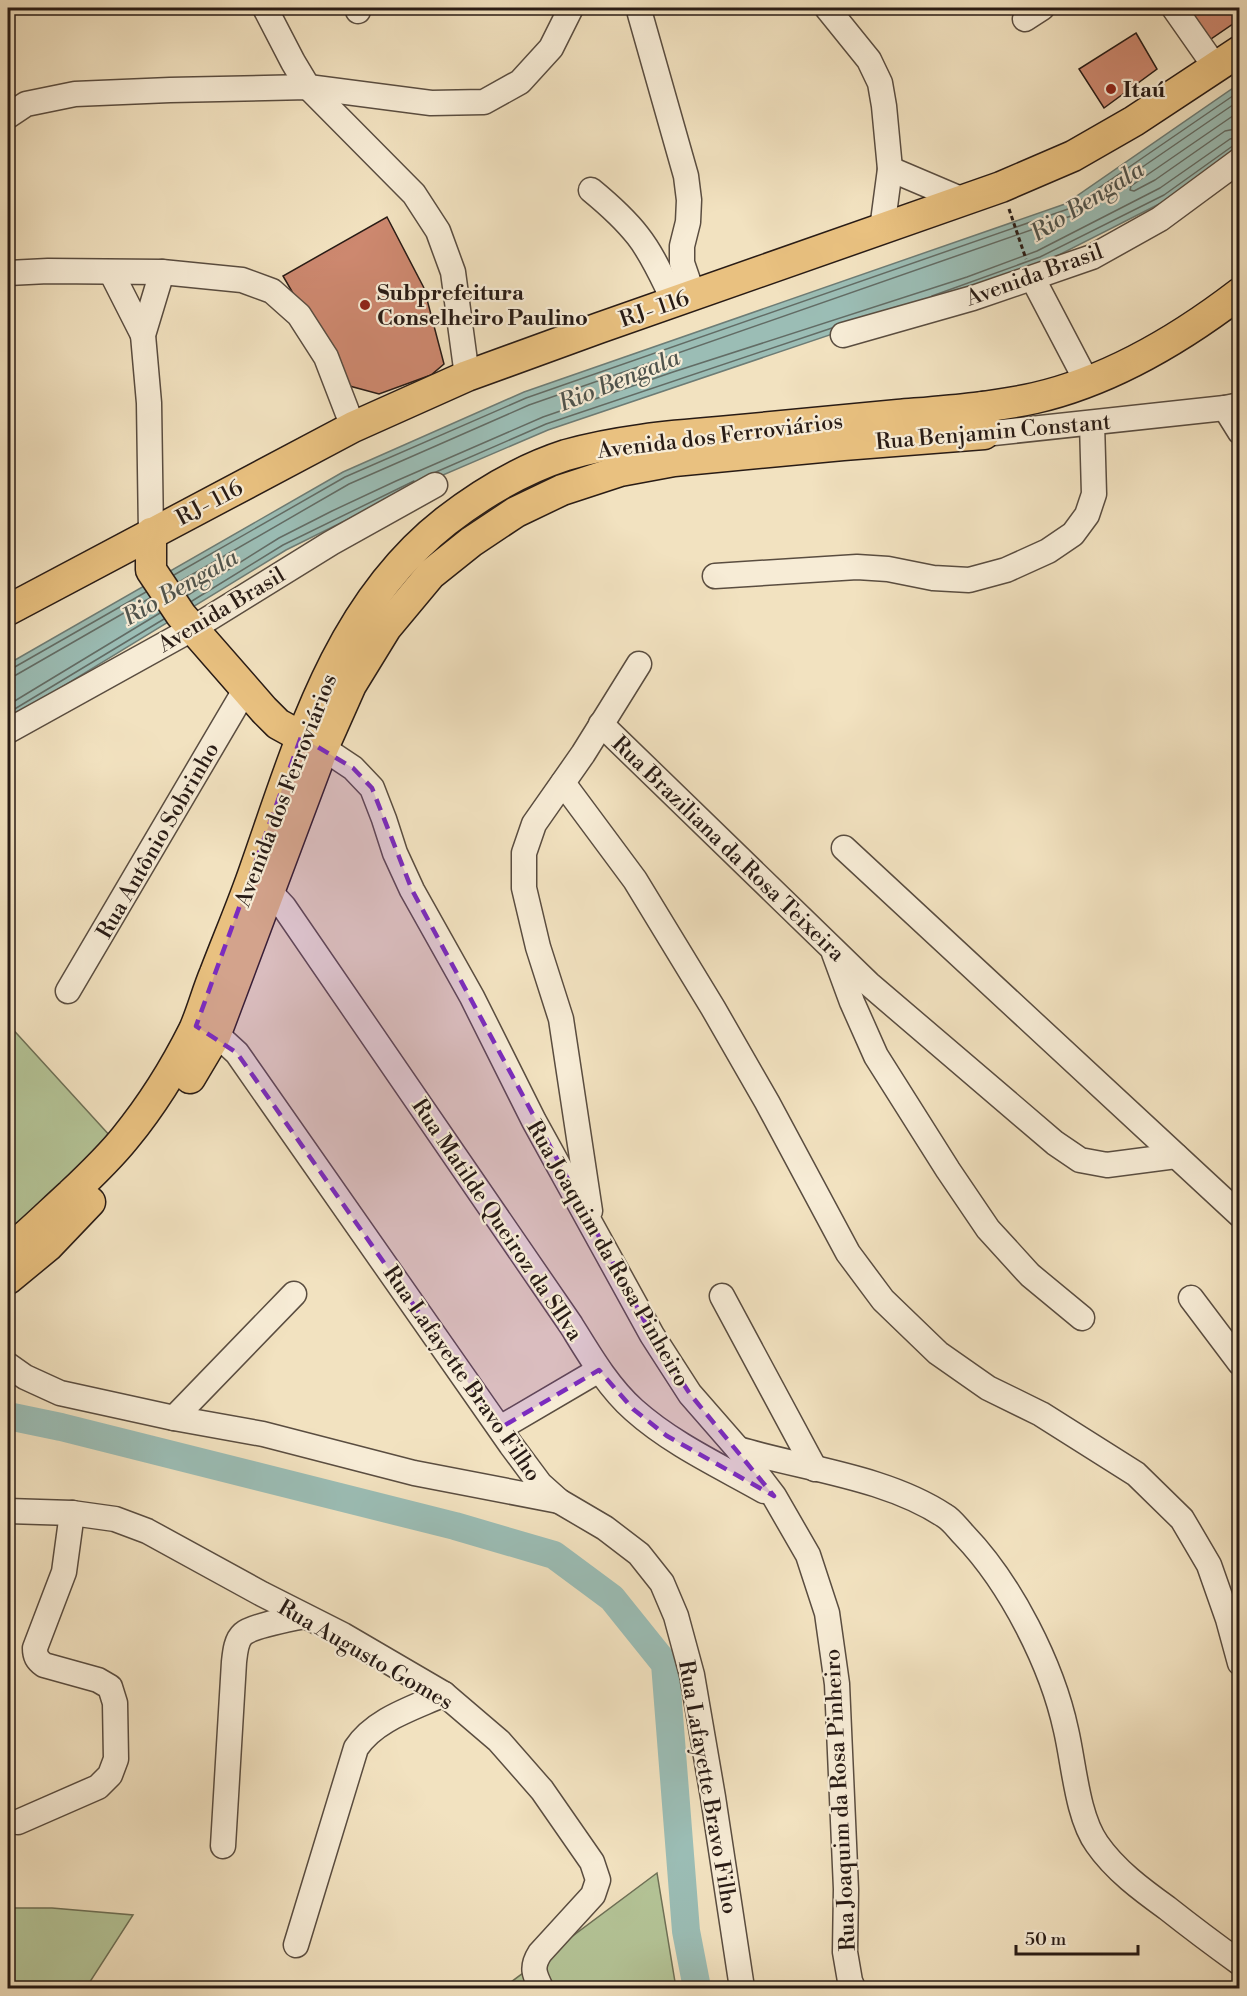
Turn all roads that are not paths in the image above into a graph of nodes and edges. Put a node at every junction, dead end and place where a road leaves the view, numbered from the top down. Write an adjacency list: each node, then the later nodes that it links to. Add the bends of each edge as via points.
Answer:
1 (266, 8): 7 (street)
2 (571, 8): 7 (street, via 551,48 520,82 484,102 431,103)
3 (827, 8): 10 (street, via 869,60 880,84)
4 (1174, 8): 6 (street)
5 (640, 14): 19 (street, via 686,176 689,200 682,246)
6 (1228, 59): 12 (main road, RJ- 116, via 1073,156)
7 (308, 87): 8 (street, via 75,94 26,104); 22 (street, via 414,194 438,231 453,272)
8 (8, 116)
9 (1239, 160): 14 (street, Avenida Brasil, via 1160,219 1092,257)
10 (890, 169): 12 (street); 13 (street)
11 (591, 190): 19 (street, via 638,236)
12 (963, 200): 13 (main road, RJ- 116)
13 (882, 229): 19 (main road, RJ- 116)
14 (1030, 269): 21 (street, Avenida Brasil, via 973,298); 23 (street)
15 (111, 272): 16 (street); 17 (street); 20 (street)
16 (162, 272): 20 (street); 27 (street, via 242,280 272,291 299,315 326,357)
17 (8, 273)
18 (1239, 293): 23 (main road, Avenida dos Ferroviários, via 1149,353)
19 (684, 298): 22 (main road, RJ- 116)
20 (143, 334): 30 (street, via 149,403)
21 (843, 335)
22 (467, 376): 27 (main road, RJ- 116)
23 (1087, 382): 25 (main road, Avenida dos Ferroviários)
24 (1232, 407): 26 (street, Rua Benjamin Constant); 28 (street)
25 (983, 420): 26 (street, Rua Benjamin Constant); 38 (main road, Rua Benjamin Constant, via 843,445 674,461 620,471 562,490 516,512 431,574 386,628); 38 (main road, Avenida dos Ferroviários, via 684,435 564,456 515,477 443,524 382,585 319,693)
26 (1092, 423): 31 (street, via 1094,494 1087,515 1073,534 1006,570 969,580 857,567)
27 (353, 426): 30 (main road, RJ- 116)
28 (1239, 432)
29 (435, 485): 33 (street, Avenida Brasil)
30 (151, 534): 32 (main road, RJ- 116); 33 (main road, via 151,570)
31 (715, 576)
32 (9, 607)
33 (187, 622): 35 (main road); 37 (street, Avenida Brasil)
34 (639, 664): 36 (street)
35 (245, 690): 38 (main road, via 278,724); 43 (street, Rua Antônio Sobrinho)
36 (601, 724): 39 (street, Rua Braziliana da Rosa Teixeira); 42 (street, Rua Braziliana da Rosa Teixeira)
37 (8, 731)
38 (312, 743): 41 (main road); 47 (street, Rua Joaquim da Rosa Pinheiro, via 353,768 372,788 412,890)
39 (563, 783): 47 (street, Rua Braziliana da Rosa Teixeira, via 534,824 524,853 524,888 561,1019); 66 (street, via 641,890 714,1008 848,1253 883,1300 938,1353 988,1388 1041,1413 1136,1474 1182,1519 1209,1565)
40 (844, 848): 45 (street)
41 (262, 883): 44 (main road); 56 (street, Rua Matilde Queiroz da SIlva, via 284,907)
42 (833, 949): 45 (street, Rua Braziliana da Rosa Teixeira, via 869,984 1080,1161 1107,1165); 53 (street, via 876,1056 948,1170 988,1229 1030,1275)
43 (69, 991)
44 (205, 1031): 48 (main road, via 174,1067 122,1142); 49 (main road, via 172,1107 118,1173 48,1246); 58 (street, Rua Lafayette Bravo Filho, via 237,1053)
45 (1176, 1156): 46 (street)
46 (1239, 1215)
47 (592, 1228): 59 (street, Rua Joaquim da Rosa Pinheiro, via 690,1394)
48 (8, 1251)
49 (8, 1279)
50 (294, 1294): 57 (street)
51 (722, 1296): 60 (street)
52 (1191, 1298): 54 (street)
53 (1082, 1318)
54 (1239, 1363)
55 (8, 1365): 57 (street, via 60,1393)
56 (599, 1370): 58 (street); 61 (street, Rua Matilde Queiroz da SIlva, via 633,1410 667,1436)
57 (174, 1418): 62 (street, via 263,1434 414,1473)
58 (500, 1428): 62 (street, Rua Lafayette Bravo Filho, via 540,1484)
59 (738, 1449): 60 (street); 61 (street, Rua Joaquim da Rosa Pinheiro)
60 (815, 1469): 71 (street, via 912,1497 947,1517 980,1552 1023,1618 1050,1673 1081,1807 1096,1843 1118,1869)
61 (774, 1496): 74 (street, Rua Joaquim da Rosa Pinheiro, via 808,1555 827,1613 837,1684 845,1952)
62 (559, 1501): 73 (street, Rua Lafayette Bravo Filho, via 639,1554 662,1583 676,1616 700,1719)
63 (8, 1511): 64 (street, Rua Augusto Gomes)
64 (72, 1513): 65 (street, Rua Augusto Gomes, via 115,1519 147,1531); 68 (street, via 64,1572 35,1654 44,1665 110,1687 115,1703 116,1759 110,1775 98,1787)
65 (304, 1616): 67 (street, Rua Augusto Gomes); 69 (street, via 251,1629 237,1645)
66 (1239, 1663)
67 (444, 1694): 70 (street, via 377,1726 356,1748); 72 (street, Rua Augusto Gomes, via 499,1741 542,1790 592,1862 598,1880 593,1895 534,1961 533,1970)
68 (18, 1822)
69 (223, 1846)
70 (296, 1945)
71 (1239, 1963)
72 (541, 1989)
73 (742, 1989)
74 (853, 1989)

